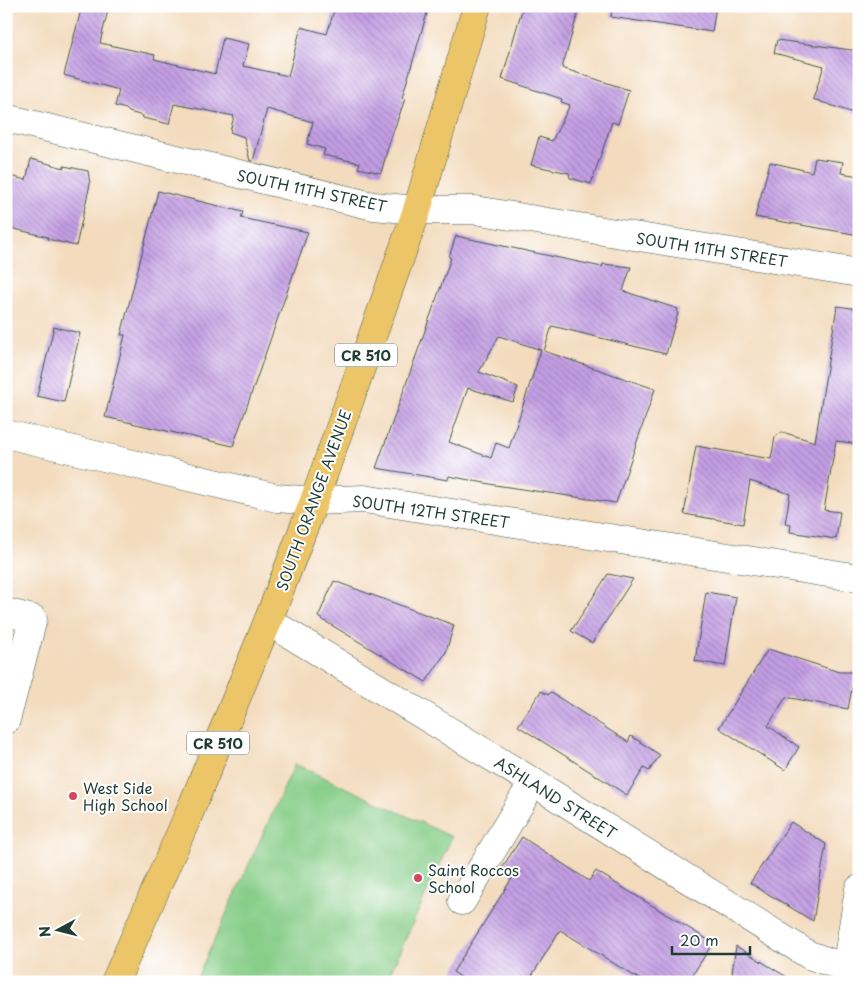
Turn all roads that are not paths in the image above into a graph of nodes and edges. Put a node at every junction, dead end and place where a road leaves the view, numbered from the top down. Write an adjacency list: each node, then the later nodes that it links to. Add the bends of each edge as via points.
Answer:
1 (477, 6): 3 (main road, SOUTH ORANGE AVENUE / CR 510)
2 (6, 118): 3 (street, SOUTH 11TH STREET, via 373,206)
3 (417, 210): 4 (street, SOUTH 11TH STREET, via 475,210); 6 (main road, SOUTH ORANGE AVENUE / CR 510)
4 (859, 273)
5 (6, 434): 6 (street, SOUTH 12TH STREET, via 270,496)
6 (314, 500): 7 (street, SOUTH 12TH STREET, via 364,499); 9 (main road, SOUTH ORANGE AVENUE / CR 510)
7 (859, 578)
8 (6, 612): 10 (street, via 33,618)
9 (268, 621): 11 (street, ASHLAND STREET); 15 (main road, SOUTH ORANGE AVENUE / CR 510)
10 (6, 720)
11 (533, 782): 13 (street); 14 (street, ASHLAND STREET)
12 (859, 889): 14 (street)
13 (462, 902)
14 (845, 975)
15 (115, 982)

